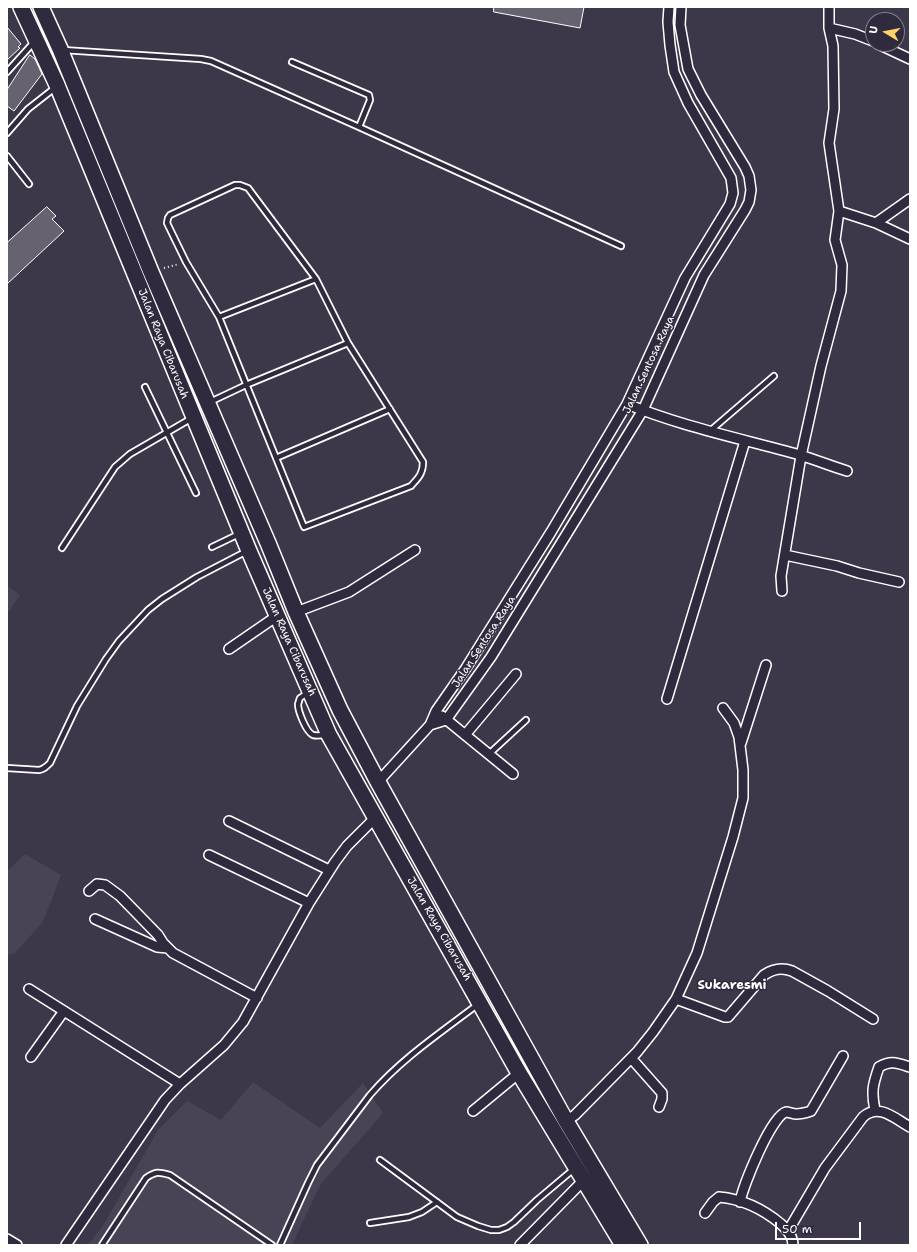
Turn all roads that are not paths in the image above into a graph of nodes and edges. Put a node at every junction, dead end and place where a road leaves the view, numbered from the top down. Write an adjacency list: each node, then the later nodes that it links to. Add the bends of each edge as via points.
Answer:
1 (21, 7): 8 (main road, Jalan Raya Cibarusah)
2 (41, 7): 9 (main road, Jalan Raya Cibarusah)
3 (669, 7): 31 (street, Jalan Sentosa Raya, via 668,22 674,72 688,103 731,178 734,193 730,204 685,278)
4 (681, 7): 33 (street, Jalan Sentosa Raya, via 680,25 688,69 745,167 751,190 745,210 704,275)
5 (829, 7): 6 (street)
6 (829, 28): 7 (street); 20 (street, via 833,46 834,109 829,143)
7 (865, 38)
8 (36, 40): 13 (lane); 14 (main road, Jalan Raya Cibarusah)
9 (60, 49): 15 (lane, via 211,61); 30 (main road, Jalan Raya Cibarusah)
10 (895, 52): 11 (street)
11 (910, 59)
12 (292, 62): 15 (lane, via 369,95 370,100)
13 (7, 72)
14 (57, 86): 16 (lane, via 28,109); 34 (main road, Jalan Raya Cibarusah)
15 (359, 127): 23 (lane)
16 (7, 133)
17 (7, 156): 18 (lane)
18 (29, 184)
19 (910, 199): 21 (street)
20 (839, 211): 21 (street); 38 (street, via 835,240 842,265 841,291)
21 (876, 223): 22 (street)
22 (910, 239)
23 (621, 246)
24 (316, 279): 25 (lane); 25 (lane, via 248,188 234,185 170,215 167,223 186,262); 26 (lane)
25 (219, 317): 28 (lane)
26 (348, 343): 28 (lane); 32 (lane)
27 (774, 376): 35 (lane)
28 (246, 385): 30 (lane); 39 (lane)
29 (146, 387): 36 (lane)
30 (207, 403): 50 (main road, Jalan Raya Cibarusah)
31 (627, 404): 33 (street); 57 (street, Jalan Sentosa Raya, via 551,532)
32 (390, 408): 39 (lane); 39 (lane, via 424,462 421,475 411,486 304,527)
33 (643, 410): 35 (street); 58 (street, Jalan Sentosa Raya, via 491,657)
34 (193, 418): 36 (lane); 42 (main road, Jalan Raya Cibarusah)
35 (710, 431): 37 (street)
36 (167, 433): 41 (lane); 44 (lane, via 130,454 115,467)
37 (745, 441): 38 (street); 55 (street)
38 (801, 456): 40 (street); 47 (street)
39 (276, 458)
40 (847, 471)
41 (196, 493)
42 (241, 532): 43 (lane); 46 (main road, Jalan Raya Cibarusah)
43 (212, 547)
44 (62, 548)
45 (415, 550): 50 (street, via 349,592)
46 (248, 551): 51 (main road, Jalan Raya Cibarusah); 64 (lane, via 197,577 148,610 106,659 81,700 47,767 39,770)
47 (785, 555): 48 (street); 49 (street, via 781,576)
48 (899, 582)
49 (782, 590)
50 (296, 612): 66 (main road, Jalan Raya Cibarusah, via 340,710)
51 (277, 616): 52 (street); 67 (main road, Jalan Raya Cibarusah, via 329,734)
52 (229, 649)
53 (766, 665): 62 (street)
54 (516, 674): 61 (street)
55 (667, 699)
56 (723, 708): 62 (street, via 734,723)
57 (436, 711): 58 (street); 60 (street, Jalan Sentosa Raya)
58 (446, 720): 60 (street); 61 (street)
59 (526, 720): 63 (lane)
60 (430, 725): 66 (street, Jalan Sentosa Raya)
61 (465, 735): 63 (street)
62 (740, 744): 77 (street, via 743,798 697,953)
63 (489, 754): 65 (street)
64 (7, 768)
65 (513, 774)
66 (378, 782): 90 (main road, Jalan Raya Cibarusah)
67 (376, 817): 70 (street, via 347,846); 78 (main road, Jalan Raya Cibarusah)
68 (229, 821): 70 (street)
69 (209, 855): 72 (street)
70 (329, 870): 72 (street)
71 (89, 890): 74 (street, via 97,884 120,896)
72 (308, 903): 76 (street)
73 (95, 919): 74 (street, via 157,947)
74 (168, 948): 76 (street, via 178,957)
75 (29, 989): 79 (street)
76 (257, 998): 86 (street, via 243,1022 224,1045)
77 (676, 999): 80 (street, via 728,1017 764,975 772,970 786,969); 83 (street)
78 (481, 1003): 85 (main road, Jalan Raya Cibarusah); 105 (lane, via 425,1043 370,1095 317,1165)
79 (64, 1011): 82 (street); 86 (street)
80 (873, 1019)
81 (843, 1056): 96 (street, via 811,1111 803,1114 786,1112 780,1116 757,1156)
82 (31, 1057)
83 (631, 1058): 87 (street, via 662,1093); 90 (street)
84 (910, 1067): 88 (street, via 896,1062 886,1062 878,1066 872,1096)
85 (519, 1073): 89 (street); 93 (main road, Jalan Raya Cibarusah)
86 (180, 1084): 102 (street, via 165,1100)
87 (659, 1107)
88 (876, 1110): 91 (street, via 883,1111); 99 (street, via 863,1117 829,1163)
89 (473, 1111)
90 (566, 1121): 108 (main road, Jalan Raya Cibarusah)
91 (910, 1127)
92 (380, 1160): 95 (lane)
93 (576, 1167): 94 (main road, Jalan Raya Cibarusah); 95 (lane, via 514,1222 499,1230 478,1226 457,1217)
94 (584, 1180): 106 (street); 107 (main road, Jalan Raya Cibarusah)
95 (437, 1202): 98 (lane, via 409,1217)
96 (740, 1202): 97 (street, via 719,1197); 99 (street, via 766,1212)
97 (705, 1213)
98 (370, 1223)
99 (788, 1231): 109 (street)
100 (7, 1238): 101 (street)
101 (17, 1245)
102 (66, 1245)
103 (102, 1245): 104 (lane, via 146,1178 160,1172 170,1175)
104 (272, 1245)
105 (280, 1245)
106 (520, 1245)
107 (623, 1245)
108 (640, 1245)
109 (793, 1245)

